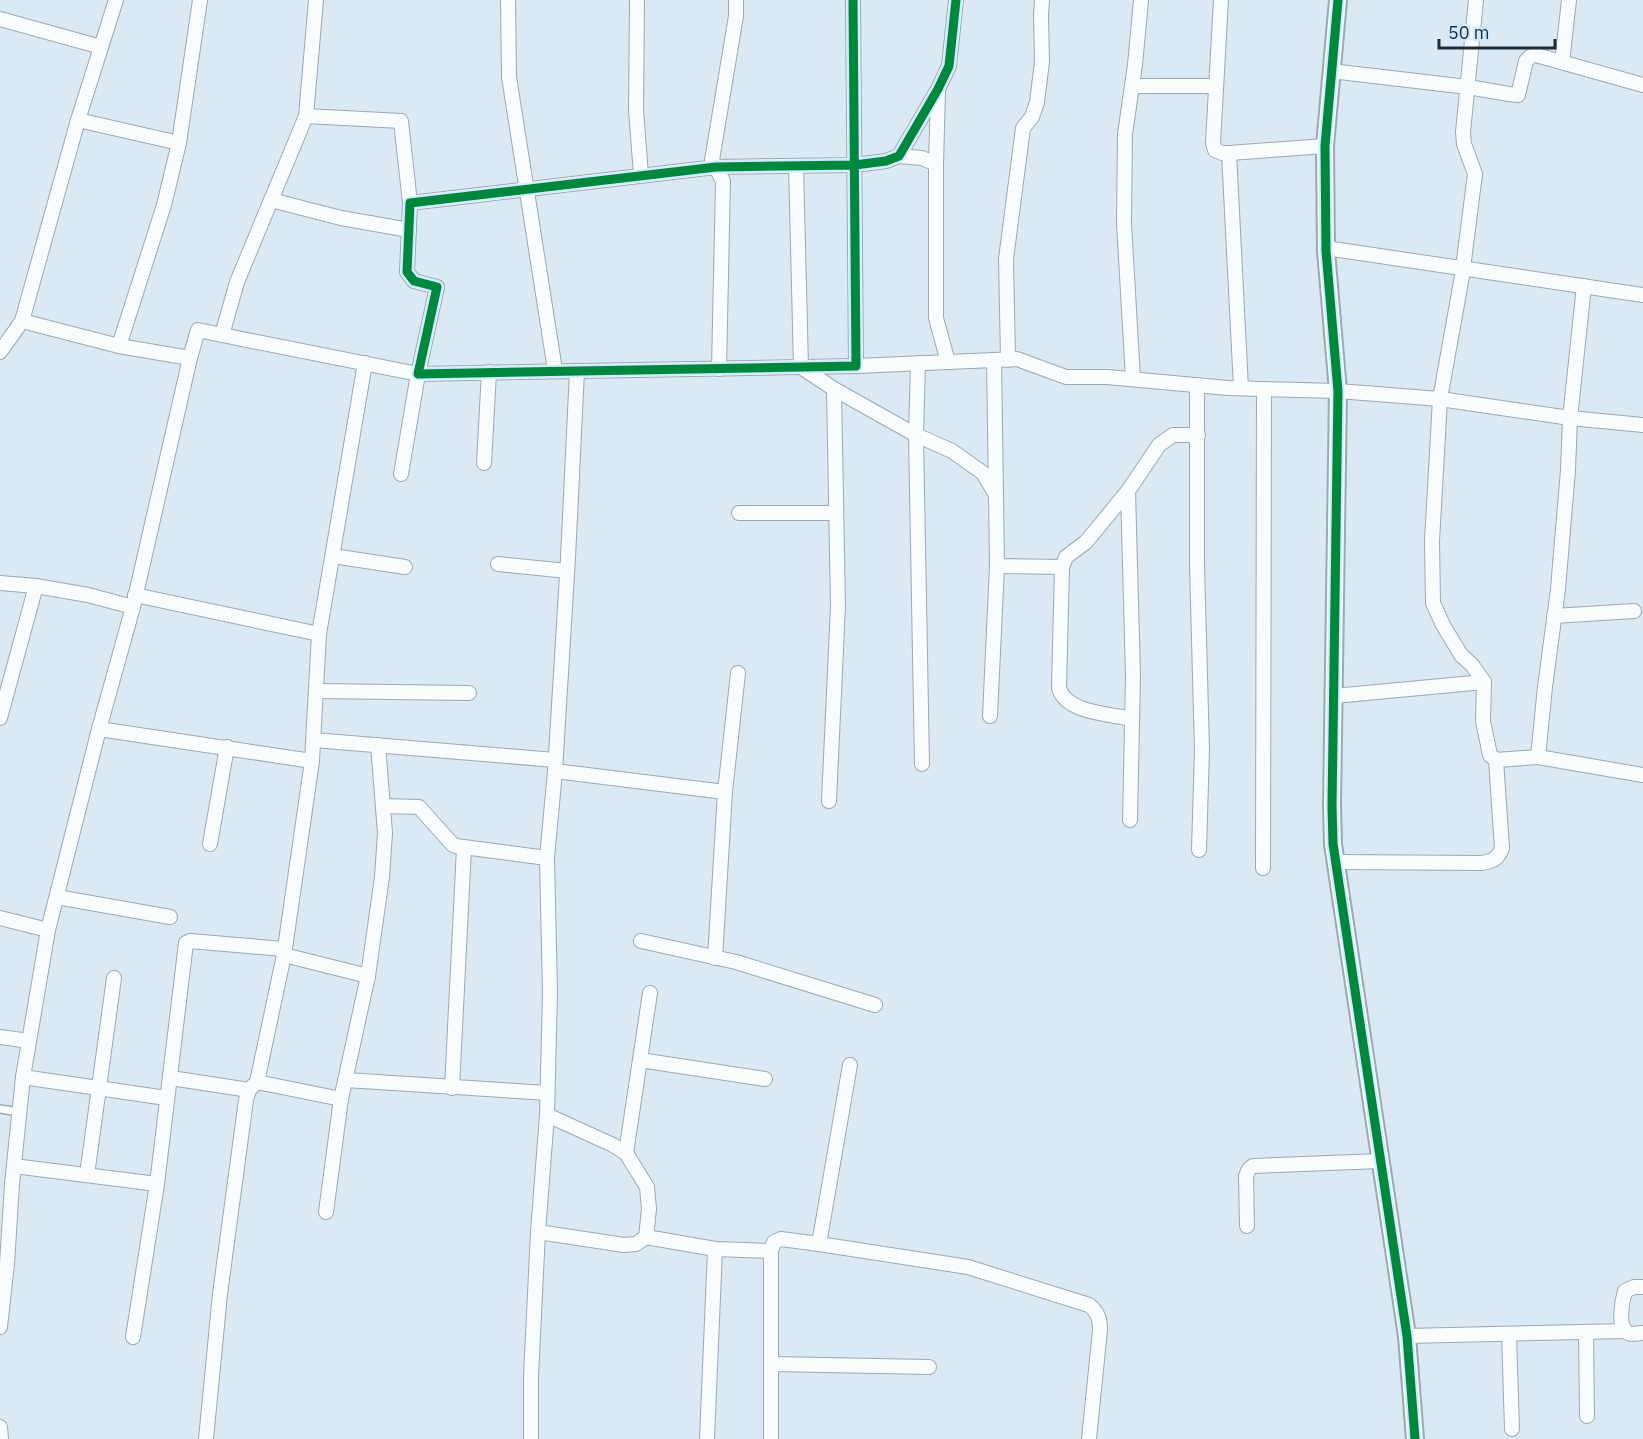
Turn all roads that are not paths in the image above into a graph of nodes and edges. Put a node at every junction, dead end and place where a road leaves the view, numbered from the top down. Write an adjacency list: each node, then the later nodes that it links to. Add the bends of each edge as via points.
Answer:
1 (116, 0): 16 (street)
2 (200, 0): 26 (street)
3 (316, 0): 24 (street)
4 (508, 0): 35 (street, via 509,77)
5 (638, 0): 34 (street, via 635,53)
6 (736, 0): 33 (street, via 712,160)
7 (853, 0): 31 (street)
8 (956, 0): 23 (street, via 949,66)
9 (1042, 0): 48 (street, via 1042,62 1037,102 1023,128 1006,259)
10 (1141, 0): 20 (street)
11 (1221, 0): 21 (street)
12 (1338, 0): 18 (street)
13 (1476, 0): 22 (street)
14 (1569, 0): 17 (street)
15 (0, 19): 16 (street)
16 (101, 47): 25 (street)
17 (1562, 62): 19 (street); 22 (street, via 1531,56 1526,61 1518,94)
18 (1331, 71): 22 (street); 27 (street)
19 (1643, 85)
20 (1132, 86): 21 (street); 59 (street, via 1125,134 1124,223)
21 (1216, 86): 28 (street, via 1213,147 1217,152)
22 (1468, 87): 40 (street, via 1463,132 1474,174)
23 (938, 89): 29 (street); 30 (street)
24 (306, 116): 36 (street); 37 (street, via 401,121)
25 (78, 120): 26 (street); 43 (street)
26 (179, 142): 45 (street, via 164,204)
27 (1325, 146): 28 (street); 39 (street)
28 (1229, 153): 61 (street)
29 (899, 156): 30 (street); 31 (street)
30 (936, 164): 49 (street, via 936,318)
31 (855, 165): 32 (street); 52 (street)
32 (796, 166): 33 (street); 53 (street)
33 (716, 167): 34 (street); 54 (street, via 723,181)
34 (641, 175): 35 (street)
35 (527, 188): 37 (street); 55 (street)
36 (271, 200): 38 (street); 44 (street, via 237,282)
37 (410, 203): 38 (street)
38 (409, 230): 58 (street, via 407,272 414,281 437,287)
39 (1326, 248): 40 (street); 64 (street)
40 (1464, 269): 41 (street); 65 (street)
41 (1584, 286): 42 (street); 66 (street)
42 (1643, 295)
43 (22, 321): 45 (street); 46 (street)
44 (222, 335): 47 (street, via 198,330); 50 (street)
45 (119, 346): 47 (street)
46 (0, 352)
47 (190, 358): 84 (street)
48 (1001, 360): 49 (street); 59 (street, via 1017,359 1066,377); 73 (street)
49 (948, 362): 51 (street)
50 (365, 363): 58 (street); 76 (street)
51 (918, 363): 52 (street); 68 (street)
52 (856, 366): 53 (street)
53 (801, 367): 54 (street); 62 (street)
54 (719, 369): 56 (street)
55 (555, 370): 56 (street); 57 (street)
56 (577, 370): 81 (street)
57 (489, 372): 58 (street); 70 (street)
58 (418, 374): 71 (street)
59 (1133, 380): 60 (street)
60 (1197, 385): 61 (street); 69 (street)
61 (1241, 388): 63 (street)
62 (834, 389): 68 (street); 75 (street)
63 (1264, 389): 64 (street); 115 (street)
64 (1338, 391): 65 (street); 92 (street)
65 (1440, 399): 66 (street); 89 (street, via 1432,541 1433,603 1461,655)
66 (1570, 418): 67 (street); 86 (street)
67 (1643, 424)
68 (916, 435): 73 (street, via 952,451 983,473); 103 (street)
69 (1198, 435): 72 (street, via 1173,435 1159,445); 112 (street, via 1202,750)
70 (484, 463)
71 (401, 474)
72 (1128, 491): 80 (street, via 1086,542 1066,557); 95 (street)
73 (996, 495): 78 (street)
74 (739, 513): 75 (street)
75 (836, 513): 107 (street, via 838,606)
76 (333, 556): 79 (street); 87 (street)
77 (498, 564): 81 (street)
78 (997, 566): 80 (street); 93 (street)
79 (405, 567)
80 (1062, 567): 95 (street, via 1061,694 1081,709)
81 (567, 571): 104 (street)
82 (0, 583): 83 (street)
83 (36, 586): 84 (street); 94 (street)
84 (134, 601): 87 (street); 96 (street)
85 (1634, 611): 86 (street)
86 (1554, 616): 100 (street)
87 (319, 634): 90 (street)
88 (738, 673): 106 (street)
89 (1484, 682): 92 (street); 101 (street, via 1483,721 1490,755)
90 (316, 691): 91 (street); 97 (street)
91 (469, 693)
92 (1334, 696): 114 (street, via 1332,806)
93 (990, 716)
94 (0, 718)
95 (1132, 719): 109 (street)
96 (99, 729): 99 (street); 116 (street)
97 (314, 740): 98 (street); 102 (street)
98 (378, 745): 104 (street); 108 (street)
99 (226, 747): 102 (street); 110 (street)
100 (1538, 758): 101 (street); 105 (street)
101 (1496, 760): 114 (street, via 1502,848 1493,861)
102 (312, 761): 121 (street)
103 (922, 764)
104 (555, 766): 106 (street); 113 (street)
105 (1643, 775)
106 (725, 792): 122 (street)
107 (829, 801)
108 (383, 806): 111 (street, via 419,807 453,845); 123 (street, via 382,877)
109 (1130, 820)
110 (210, 844)
111 (464, 848): 113 (street); 137 (street)
112 (1198, 850)
113 (547, 858): 138 (street)
114 (1336, 862): 145 (street)
115 (1263, 868)
116 (57, 897): 117 (street); 119 (street)
117 (170, 917)
118 (0, 918): 119 (street)
119 (48, 930): 128 (street)
120 (641, 941): 122 (street)
121 (284, 952): 123 (street); 132 (street, via 188,941); 135 (street)
122 (715, 958): 126 (street)
123 (368, 976): 134 (street)
124 (114, 978): 136 (street)
125 (651, 993): 129 (street)
126 (875, 1005)
127 (0, 1036): 128 (street)
128 (29, 1041): 131 (street)
129 (640, 1060): 133 (street); 144 (street)
130 (850, 1065): 154 (street)
131 (23, 1077): 136 (street); 142 (street)
132 (171, 1078): 135 (street); 139 (street)
133 (765, 1079)
134 (346, 1080): 137 (street); 140 (street)
135 (253, 1086): 140 (street); 171 (street, via 220,1294)
136 (98, 1088): 139 (street); 147 (street)
137 (452, 1088): 138 (street)
138 (547, 1094): 143 (street)
139 (166, 1098): 149 (street)
140 (341, 1099): 150 (street)
141 (0, 1109): 142 (lane)
142 (20, 1112): 146 (street)
143 (547, 1115): 144 (street); 152 (street)
144 (626, 1154): 153 (street, via 647,1187)
145 (1381, 1161): 151 (street, via 1253,1166 1246,1176); 163 (street)
146 (14, 1166): 147 (street); 148 (street)
147 (87, 1175): 149 (street)
148 (6, 1183): 158 (street, via 7,1264)
149 (157, 1184): 164 (street)
150 (326, 1212)
151 (1247, 1226)
152 (537, 1232): 153 (street, via 624,1245 636,1244); 172 (street)
153 (646, 1237): 155 (street)
154 (819, 1244): 156 (street, via 781,1239 774,1242); 175 (street, via 968,1267 1089,1305 1100,1320)
155 (715, 1249): 156 (street); 173 (street)
156 (771, 1251): 165 (street)
157 (1643, 1287): 159 (street, via 1625,1291 1622,1325)
158 (0, 1327)
159 (1626, 1331): 160 (street); 161 (street)
160 (1586, 1332): 162 (street); 167 (street)
161 (1643, 1333)
162 (1509, 1334): 163 (street); 169 (street)
163 (1407, 1336): 176 (street)
164 (133, 1337)
165 (772, 1364): 166 (street); 174 (street)
166 (929, 1368)
167 (1587, 1416)
168 (0, 1427): 170 (street)
169 (1512, 1429)
170 (1, 1439)
171 (206, 1439)
172 (531, 1439)
173 (707, 1439)
174 (771, 1439)
175 (1089, 1439)
176 (1415, 1439)

